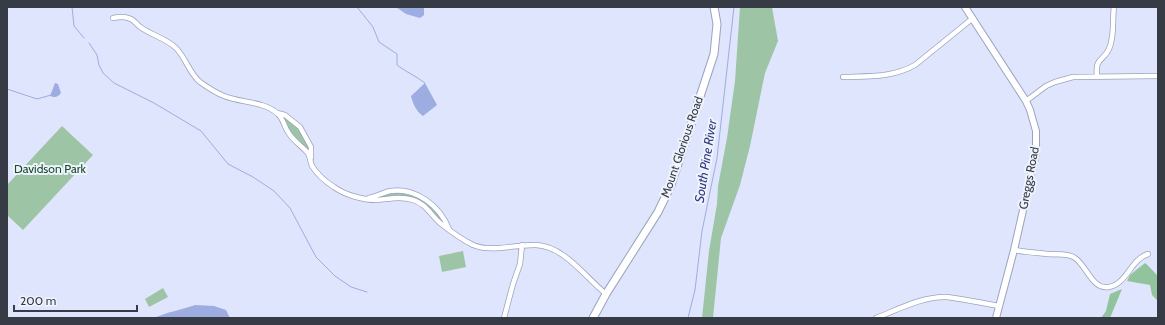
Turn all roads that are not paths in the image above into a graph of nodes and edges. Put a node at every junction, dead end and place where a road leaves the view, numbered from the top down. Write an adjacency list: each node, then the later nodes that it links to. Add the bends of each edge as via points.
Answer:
1 (714, 7): 19 (main road, Mount Glorious Road, via 717,24 714,54 671,185 658,212)
2 (965, 7): 5 (street, Greggs Road)
3 (1114, 7): 6 (street, via 1110,47 1098,61)
4 (113, 18): 10 (street, via 126,17 134,20 139,26 176,48 199,81 211,89 224,96 267,107)
5 (973, 18): 8 (street, via 906,71 890,75); 9 (street, Greggs Road)
6 (1097, 76): 7 (street); 9 (street, via 1072,77 1055,82)
7 (1158, 76)
8 (843, 77)
9 (1026, 101): 17 (street, Greggs Road, via 1036,131 1036,154)
10 (277, 113): 11 (street, via 297,144 308,152); 11 (street, via 285,115 300,128 311,147)
11 (310, 159): 13 (street, via 321,177 334,187)
12 (408, 192): 13 (street, via 392,191); 14 (street); 15 (street, via 430,202 444,216)
13 (366, 199): 14 (street)
14 (406, 199): 15 (street, via 422,203)
15 (449, 229): 16 (street, via 475,246 489,248)
16 (522, 245): 19 (street, via 537,245 556,250); 21 (street, via 520,264)
17 (1014, 250): 18 (street, via 1074,257 1101,287 1116,284 1142,256); 20 (street, Greggs Road)
18 (1148, 254)
19 (606, 294): 22 (main road, Mount Glorious Road)
20 (999, 306): 23 (street, via 946,297 916,303); 24 (street, Greggs Road)
21 (504, 318)
22 (593, 318)
23 (876, 318)
24 (996, 318)

